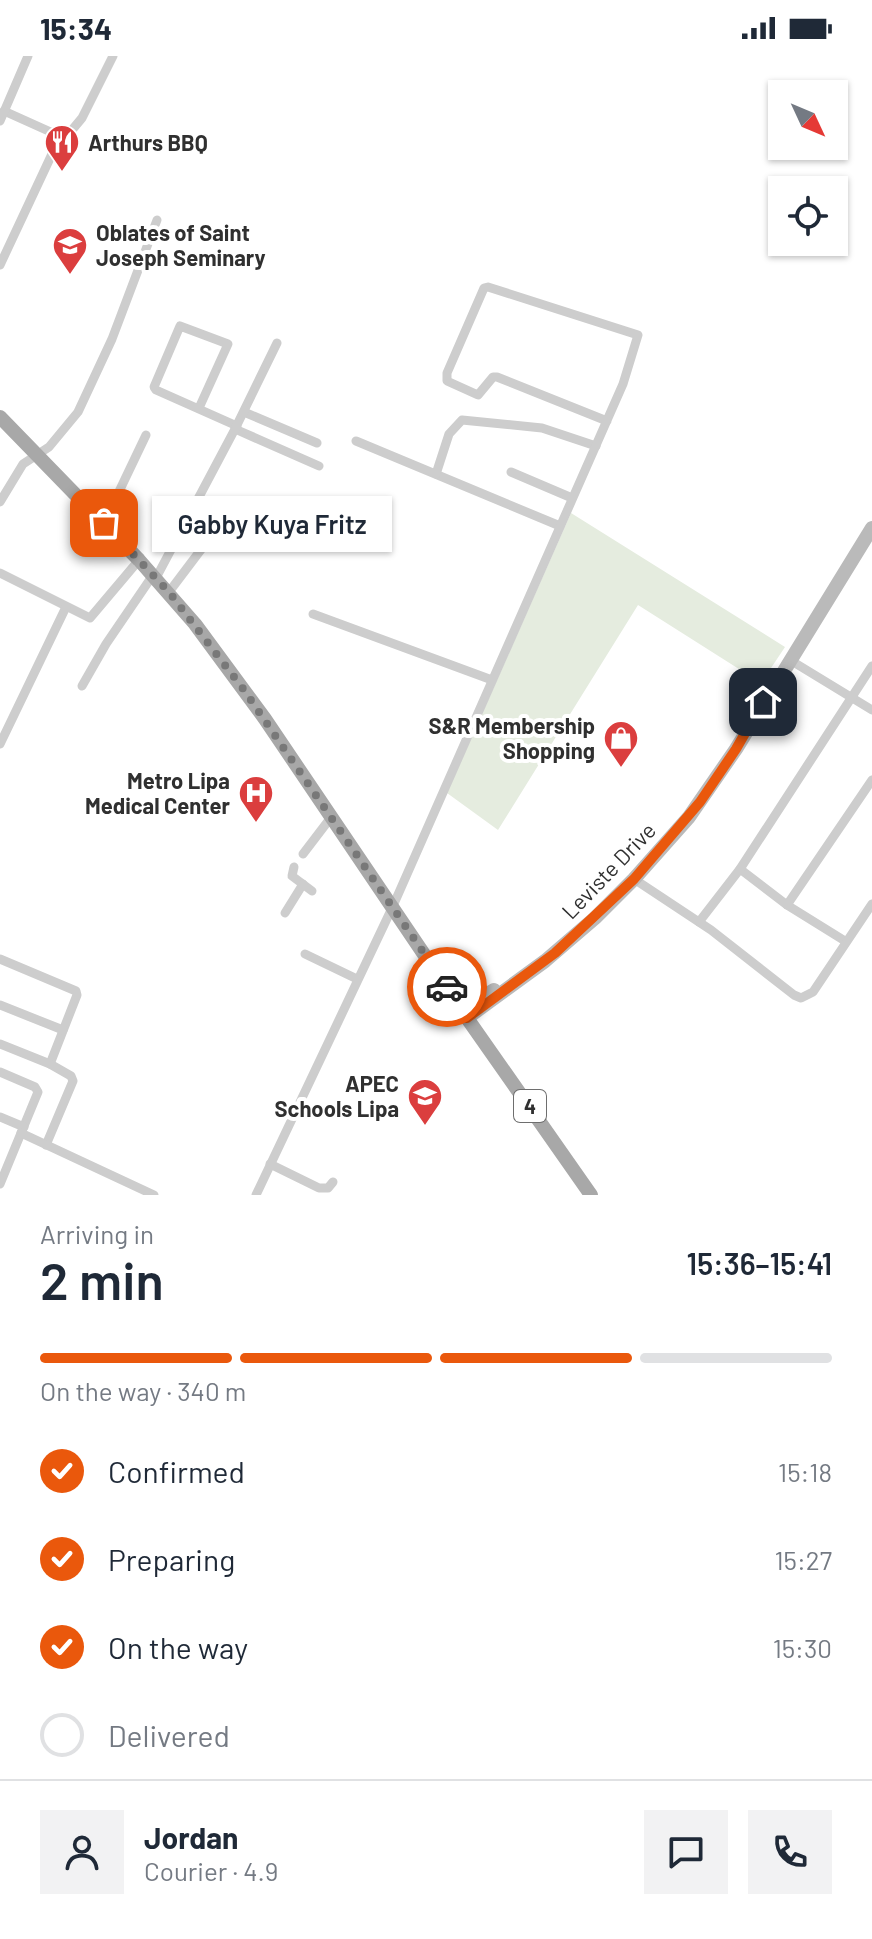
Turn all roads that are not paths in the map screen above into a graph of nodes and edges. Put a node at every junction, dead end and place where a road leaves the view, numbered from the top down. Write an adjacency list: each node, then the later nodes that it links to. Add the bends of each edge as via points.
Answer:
1 (28, 56): 3 (street)
2 (113, 56): 4 (street, via 82,118)
3 (2, 116): 4 (street)
4 (64, 138): 6 (street)
5 (157, 220): 17 (street, via 82,405 49,447)
6 (0, 265)
7 (277, 343): 9 (street)
8 (199, 408): 8 (street, via 154,387 180,326 228,344); 12 (street)
9 (244, 412): 12 (street); 15 (street)
10 (0, 417): 17 (main road, 4)
11 (607, 421): 11 (street, via 638,335 484,288 447,381 478,395 497,377); 16 (street)
12 (236, 428): 18 (street); 29 (street)
13 (146, 435): 23 (street)
14 (356, 441): 20 (street)
15 (317, 443)
16 (596, 446): 20 (street, via 542,428 462,420 449,434); 21 (street)
17 (36, 454): 22 (street, via 23,464); 23 (main road, 4)
18 (319, 466)
19 (511, 472): 21 (street)
20 (436, 474): 24 (street)
21 (572, 498): 24 (street)
22 (0, 502)
23 (104, 523): 27 (main road, 4)
24 (560, 526): 35 (street)
25 (872, 528): 33 (main road, Leviste Drive)
26 (206, 543): 30 (street)
27 (139, 560): 29 (main road, 4); 31 (street, via 90,618)
28 (0, 573): 31 (street)
29 (154, 576): 30 (main road, 4); 36 (street)
30 (169, 592): 42 (main road, 4)
31 (66, 607): 40 (street)
32 (313, 614): 35 (street)
33 (790, 660): 37 (street); 39 (main road, Leviste Drive)
34 (872, 666): 37 (street)
35 (492, 680): 51 (street)
36 (82, 686)
37 (852, 698): 38 (street); 45 (street)
38 (872, 710)
39 (750, 723): 46 (main road, Leviste Drive, via 700,802); 59 (main road, Leviste Drive, via 677,822 604,902 542,958)
40 (0, 744)
41 (872, 780): 50 (street)
42 (332, 816): 43 (street); 51 (main road, 4)
43 (303, 854)
44 (294, 867): 47 (street, via 292,876)
45 (740, 869): 50 (street); 53 (street)
46 (634, 879): 53 (street); 59 (main road, Leviste Drive, via 555,953)
47 (303, 884): 48 (street); 52 (street)
48 (312, 891)
49 (872, 904): 54 (street)
50 (787, 905): 54 (street)
51 (393, 906): 57 (street); 59 (main road, 4)
52 (285, 913)
53 (699, 922): 54 (street, via 801,998 813,992)
54 (845, 941)
55 (305, 954): 57 (street)
56 (0, 959): 60 (street, via 76,991)
57 (357, 979): 68 (street)
58 (0, 1005): 60 (street)
59 (465, 1014): 73 (main road, 4)
60 (63, 1030): 62 (street)
61 (0, 1044): 62 (street)
62 (50, 1064): 66 (street, via 73,1081)
63 (0, 1072): 65 (street, via 38,1092)
64 (0, 1117): 65 (street)
65 (22, 1130): 66 (street); 67 (street)
66 (46, 1145): 71 (street)
67 (4, 1162): 70 (street)
68 (270, 1164): 69 (street, via 319,1188); 72 (street)
69 (333, 1182)
70 (0, 1184)
71 (154, 1195)
72 (256, 1195)
73 (590, 1195)

